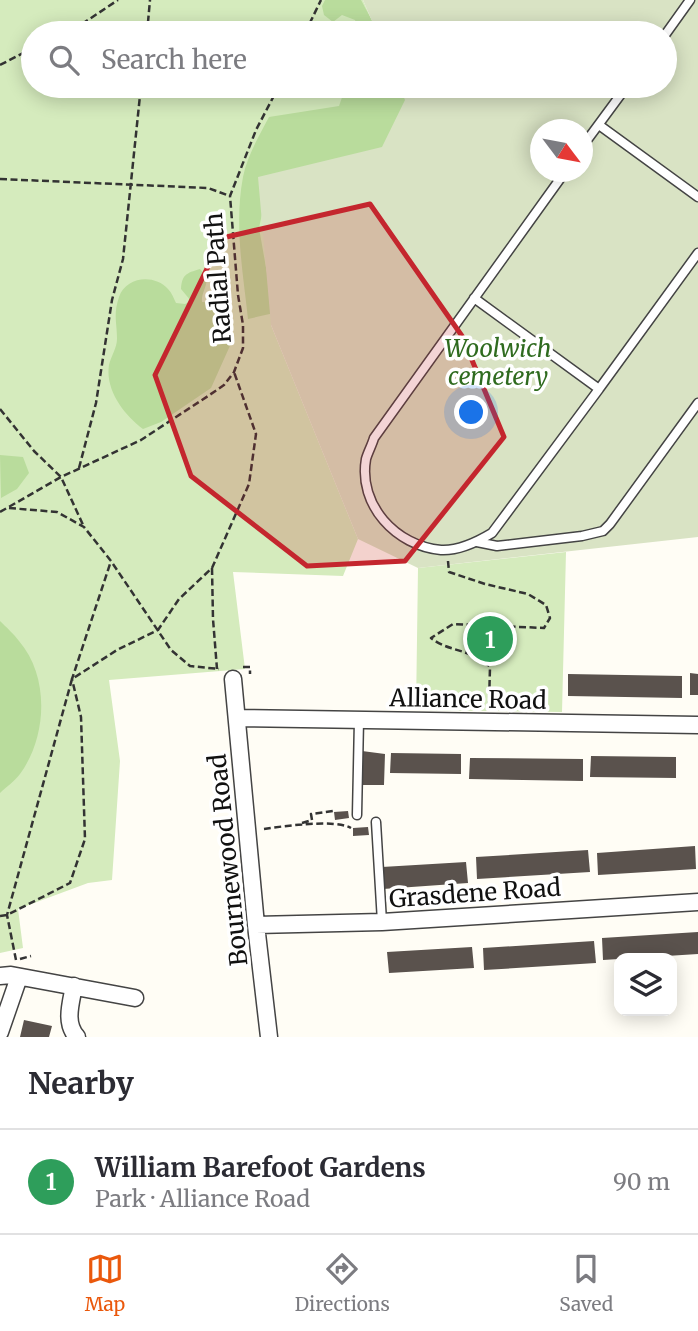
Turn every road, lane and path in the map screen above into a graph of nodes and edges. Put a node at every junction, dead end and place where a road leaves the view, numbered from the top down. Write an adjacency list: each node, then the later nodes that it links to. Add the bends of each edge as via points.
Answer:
1 (118, 0): 5 (path)
2 (150, 0): 6 (path)
3 (321, 0): 7 (path)
4 (690, 0): 8 (lane)
5 (86, 21)
6 (147, 21)
7 (311, 21)
8 (675, 21)
9 (21, 54): 10 (path)
10 (0, 65)
11 (140, 98): 18 (path)
12 (273, 98): 19 (path, Radial Path)
13 (618, 98): 14 (lane)
14 (599, 125): 15 (lane); 20 (lane)
15 (593, 133)
16 (0, 178): 18 (path)
17 (558, 182): 22 (lane)
18 (131, 186): 19 (path, via 208,188); 27 (path, via 123,259)
19 (230, 195): 23 (path, Radial Path, via 243,325 243,348)
20 (698, 197)
21 (698, 253): 24 (lane)
22 (474, 298): 24 (lane); 32 (lane, via 374,438 366,458 366,477 378,514 413,544 442,550)
23 (234, 372): 27 (path, Radial Path, via 224,385 183,414 141,440); 35 (path, via 256,434 249,484)
24 (599, 389): 32 (lane, via 492,533)
25 (698, 403): 32 (lane, via 603,531 497,546)
26 (0, 409): 28 (path)
27 (79, 468): 28 (path, Radial Path)
28 (61, 477): 29 (path, Radial Path); 31 (path)
29 (7, 508): 30 (path, Radial Path); 31 (path, via 57,512)
30 (0, 512)
31 (84, 527): 34 (path)
32 (477, 542)
33 (448, 560): 42 (path, via 449,572 528,594 546,605 550,618 544,628 453,624 431,638 484,660 490,667)
34 (111, 561): 36 (path); 39 (path)
35 (212, 568): 36 (path, via 179,598); 37 (path)
36 (158, 629): 37 (path, via 171,650 190,666); 39 (path)
37 (217, 669): 38 (path)
38 (233, 671): 40 (street, Bournewood Road)
39 (72, 679): 51 (path); 51 (path, via 81,717 85,839 70,883)
40 (237, 718): 41 (street, Alliance Road); 49 (street, Bournewood Road)
41 (359, 720): 42 (street, Alliance Road); 45 (lane)
42 (489, 720): 43 (street, Alliance Road)
43 (698, 726)
44 (332, 811): 47 (path, via 311,814 312,820)
45 (356, 816)
46 (376, 822): 53 (lane)
47 (299, 824): 48 (path, via 343,823); 49 (path)
48 (351, 828)
49 (247, 831): 54 (street, Bournewood Road)
50 (698, 902): 53 (street, Grasdene Road)
51 (7, 915): 52 (path); 55 (path)
52 (0, 916)
53 (382, 922): 54 (street, Grasdene Road)
54 (256, 925): 62 (street, Bournewood Road)
55 (16, 960)
56 (0, 976): 57 (street)
57 (19, 977): 58 (street); 60 (street)
58 (74, 986): 59 (street); 61 (street, via 69,1020)
59 (135, 998)
60 (0, 1032)
61 (77, 1037)
62 (269, 1037)

